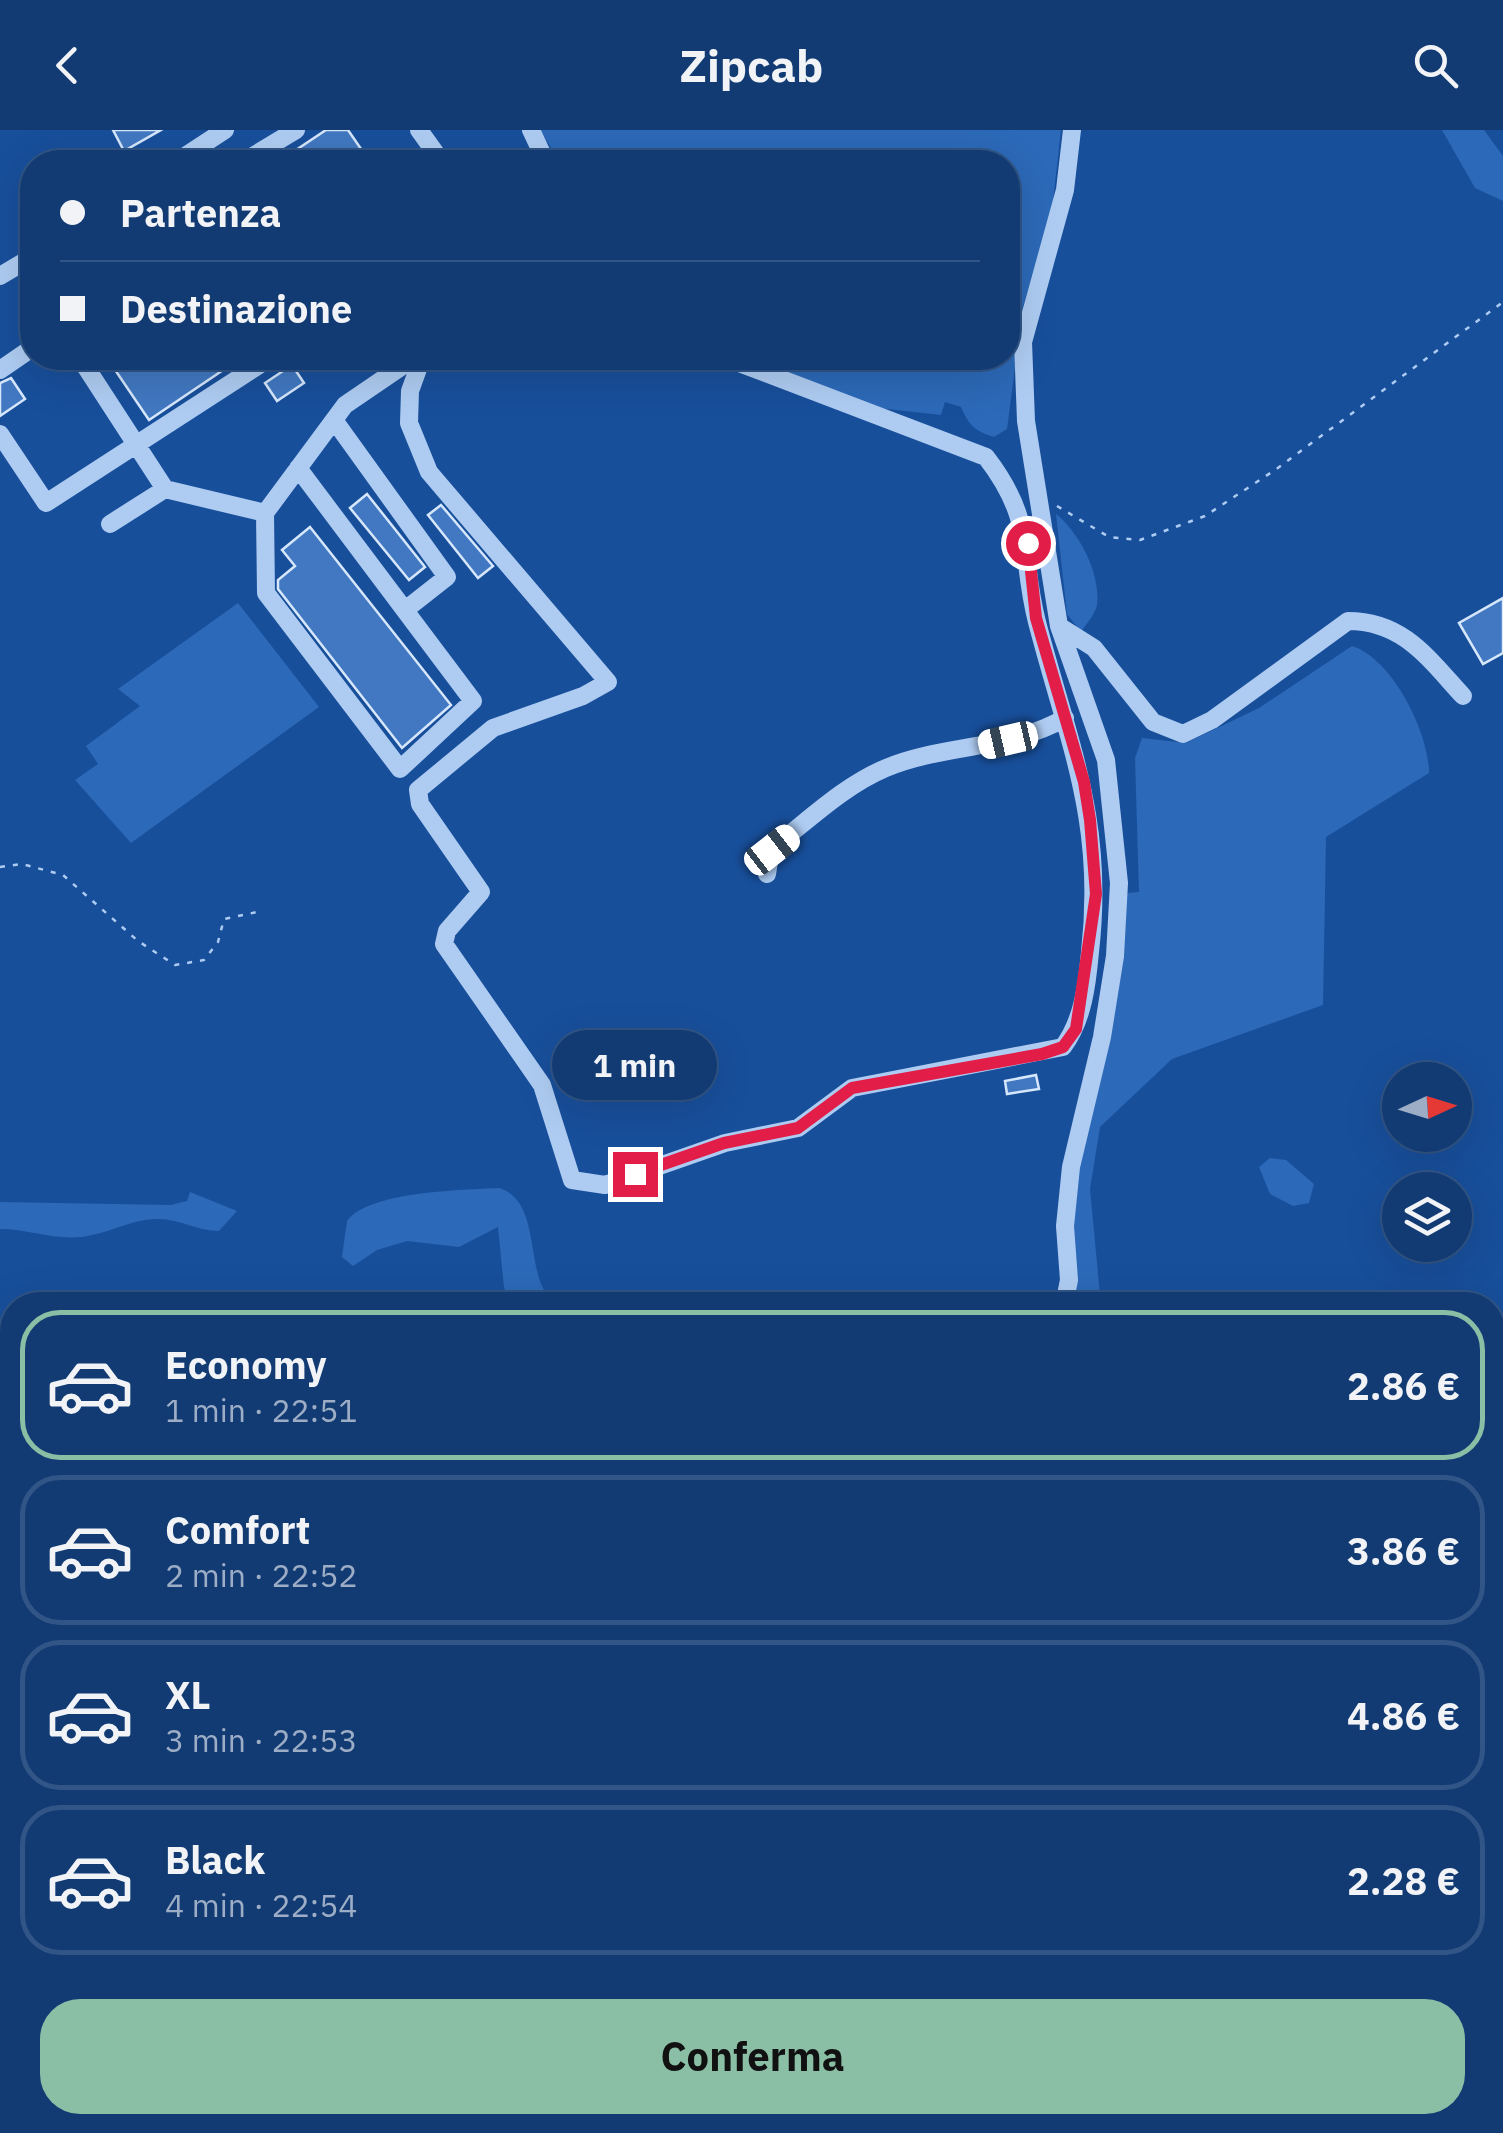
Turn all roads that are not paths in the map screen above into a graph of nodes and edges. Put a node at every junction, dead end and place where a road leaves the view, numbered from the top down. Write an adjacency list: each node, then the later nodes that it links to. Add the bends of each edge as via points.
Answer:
1 (226, 130): 4 (street)
2 (296, 130): 5 (street)
3 (1072, 130): 21 (street, via 1065,190 1023,342 1026,421)
4 (195, 150)
5 (263, 150)
6 (88, 370): 15 (street)
7 (251, 370): 15 (street)
8 (399, 370): 11 (street)
9 (415, 370): 12 (street)
10 (758, 370): 23 (street, via 986,457 1010,488 1028,543 1036,618)
11 (381, 381): 12 (street); 13 (street)
12 (410, 391): 23 (street, via 409,423 429,472 608,682 493,728 418,790 420,804 480,892 444,944 542,1085 572,1180 605,1184 724,1143 798,1128 852,1088 1063,1047 1076,1029 1096,894 1084,782)
13 (334, 420): 16 (street); 20 (street, via 447,577)
14 (0, 434): 15 (street, via 46,503)
15 (138, 442): 17 (street)
16 (298, 468): 18 (street); 20 (street)
17 (165, 489): 18 (street); 19 (street)
18 (265, 513): 20 (street, via 266,593 400,769 473,701)
19 (110, 524)
20 (405, 610)
21 (1059, 626): 22 (street, via 1094,648 1152,722 1183,734 1348,621 1406,634); 25 (street, via 1106,760 1119,883 1104,1021 1071,1166)
22 (1463, 696)
23 (1065, 718): 24 (street, via 1042,732 889,767 851,786 772,850)
24 (767, 874)
25 (1067, 1292)

